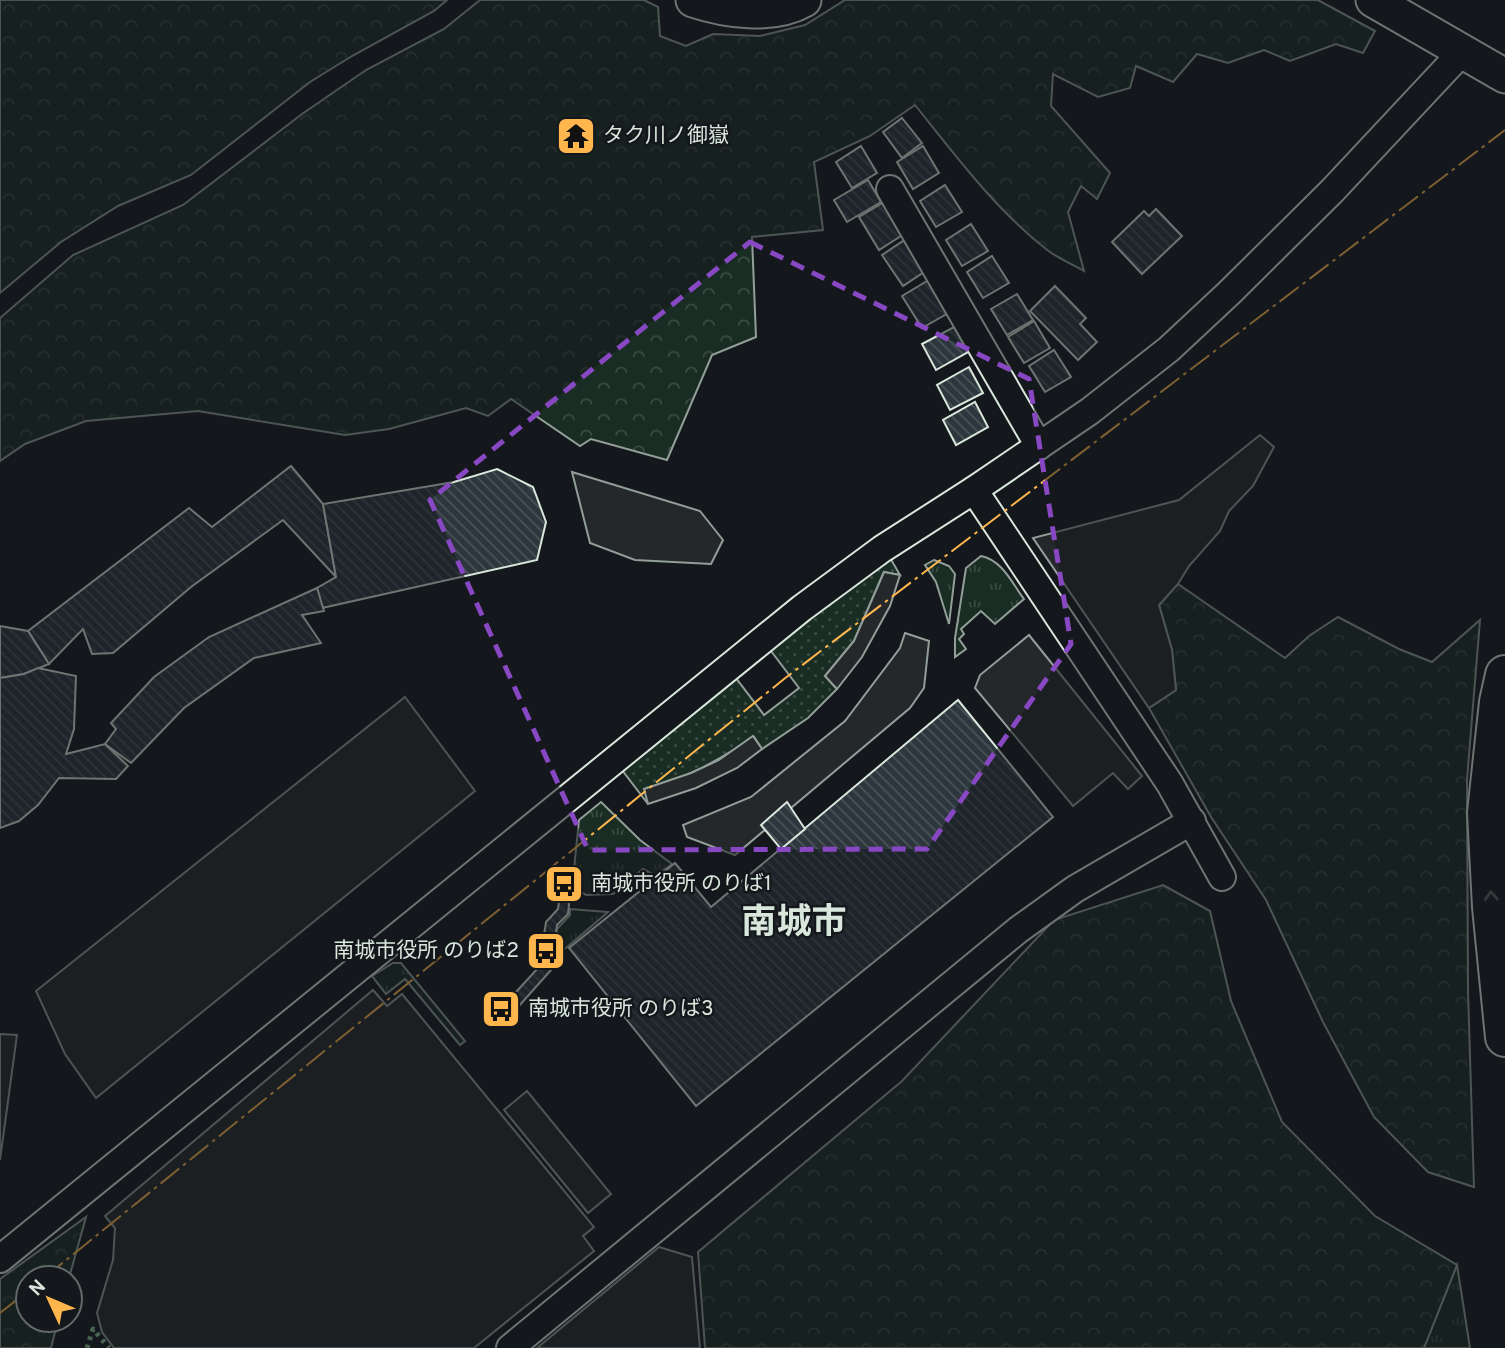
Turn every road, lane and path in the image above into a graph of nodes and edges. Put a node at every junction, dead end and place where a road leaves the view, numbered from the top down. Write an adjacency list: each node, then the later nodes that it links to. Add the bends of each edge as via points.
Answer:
1 (693, 0): 2 (main road, via 748,10 780,9)
2 (804, 0)
3 (1373, 0): 4 (main road)
4 (1463, 51): 5 (main road); 7 (street, via 1219,303 1159,357)
5 (1505, 76)
6 (890, 188): 7 (street)
7 (1039, 446): 8 (street)
8 (974, 490): 10 (street); 13 (street, via 882,549 792,616)
9 (1505, 675): 12 (highway, one-way to 9, via 1487,813)
10 (1192, 821): 11 (street); 14 (street, via 1075,889 1018,930)
11 (1222, 877)
12 (1505, 1037)
13 (0, 1259)
14 (510, 1348)

